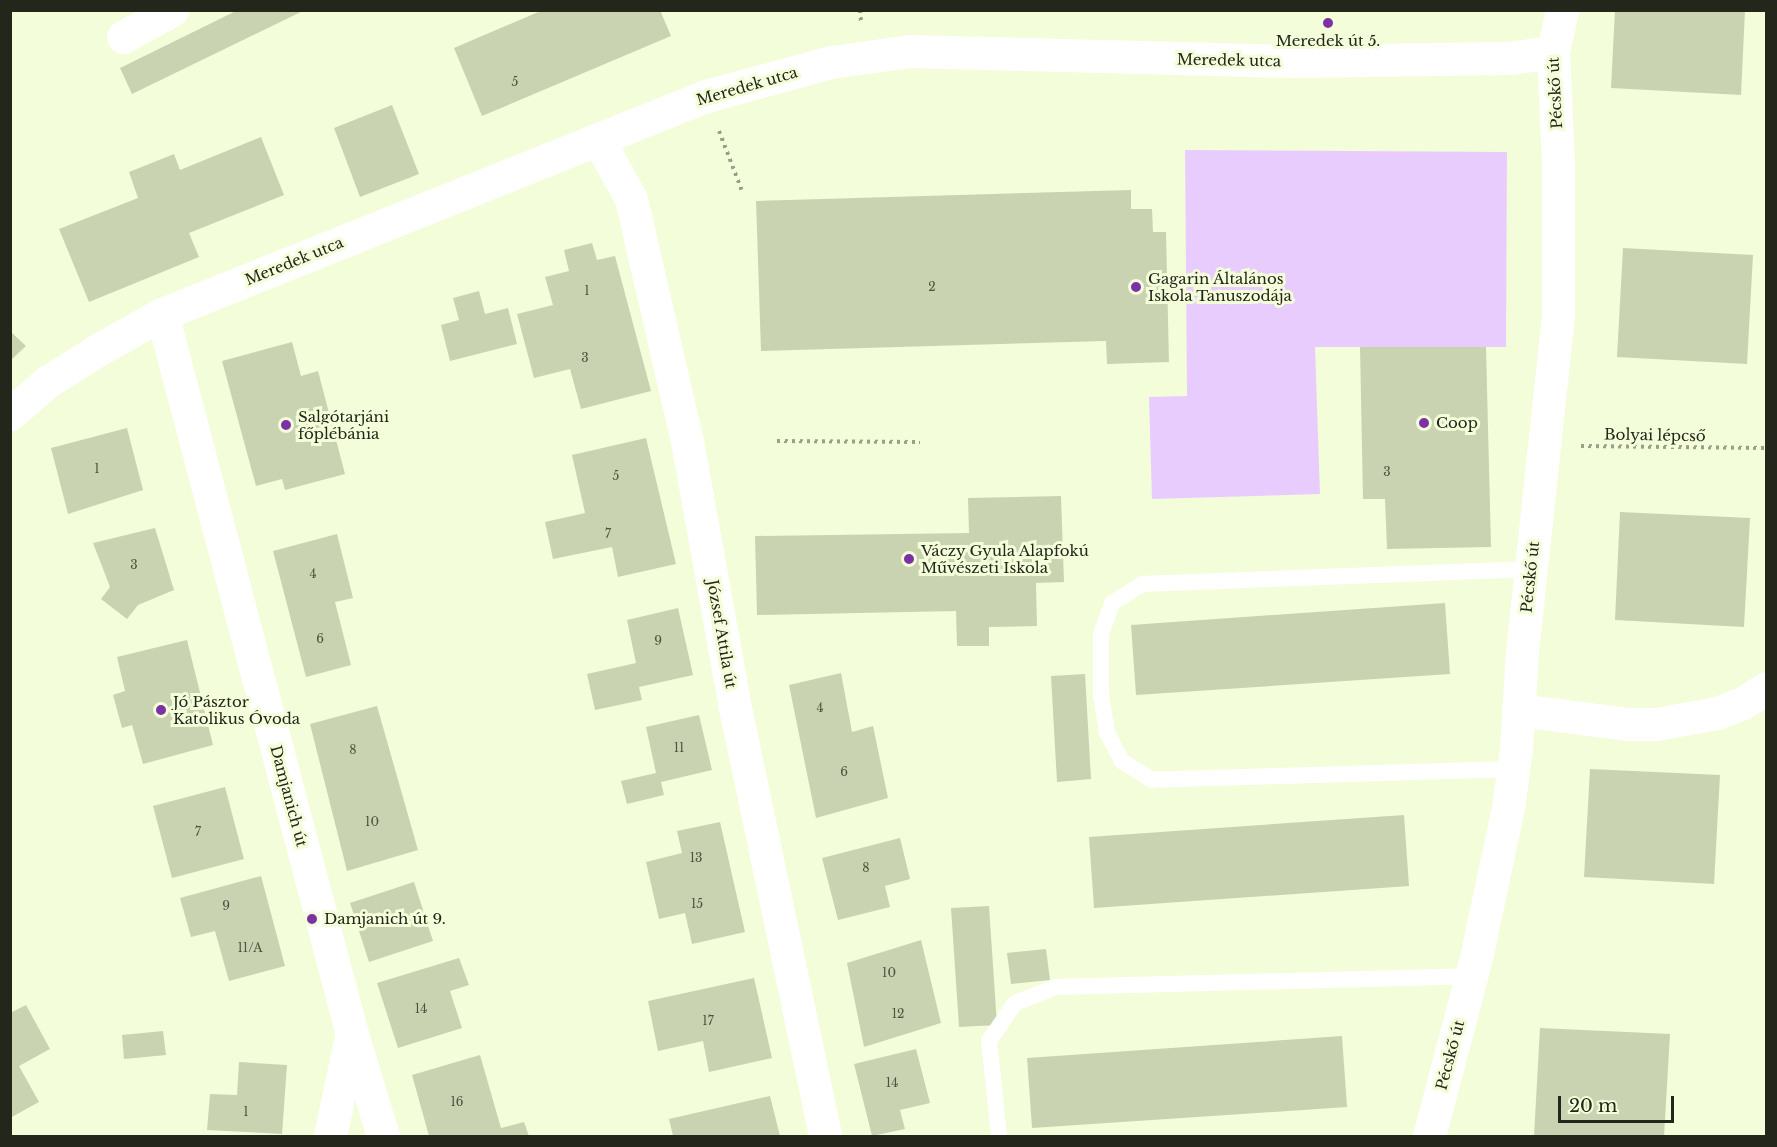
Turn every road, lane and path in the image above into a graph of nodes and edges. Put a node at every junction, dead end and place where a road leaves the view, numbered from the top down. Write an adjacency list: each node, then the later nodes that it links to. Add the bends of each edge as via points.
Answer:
1 (172, 10): 3 (street)
2 (1562, 10): 4 (street, Pécskő út)
3 (123, 37)
4 (1553, 52): 5 (street, Meredek utca, via 1509,58 1294,61 910,51 831,62); 12 (street, Pécskő út, via 1560,245 1558,315)
5 (706, 96): 6 (street, Meredek utca); 7 (path)
6 (598, 139): 8 (street, Meredek utca); 22 (street, József Attila út, via 631,199 687,441 734,703)
7 (742, 191)
8 (162, 314): 9 (street, Meredek utca, via 47,382); 19 (street, Damjanich út)
9 (10, 414)
10 (777, 441): 11 (path)
11 (920, 442)
12 (1544, 446): 13 (path, Bolyai lépcső); 14 (street, Pécskő út)
13 (1767, 448)
14 (1531, 568): 16 (street, Pécskő út); 17 (lane, via 1142,584 1112,603 1101,634 1101,696 1107,733 1122,761 1152,780)
15 (1767, 688): 16 (street, via 1717,713 1656,724)
16 (1518, 710): 17 (street, Pécskő út)
17 (1513, 768): 18 (street, Pécskő út, via 1504,830)
18 (1471, 976): 23 (lane, via 1056,987 1015,1003 990,1041); 24 (street, Pécskő út)
19 (352, 1034): 20 (street); 21 (street, Damjanich út)
20 (330, 1137)
21 (383, 1137)
22 (825, 1137)
23 (999, 1137)
24 (1429, 1137)

